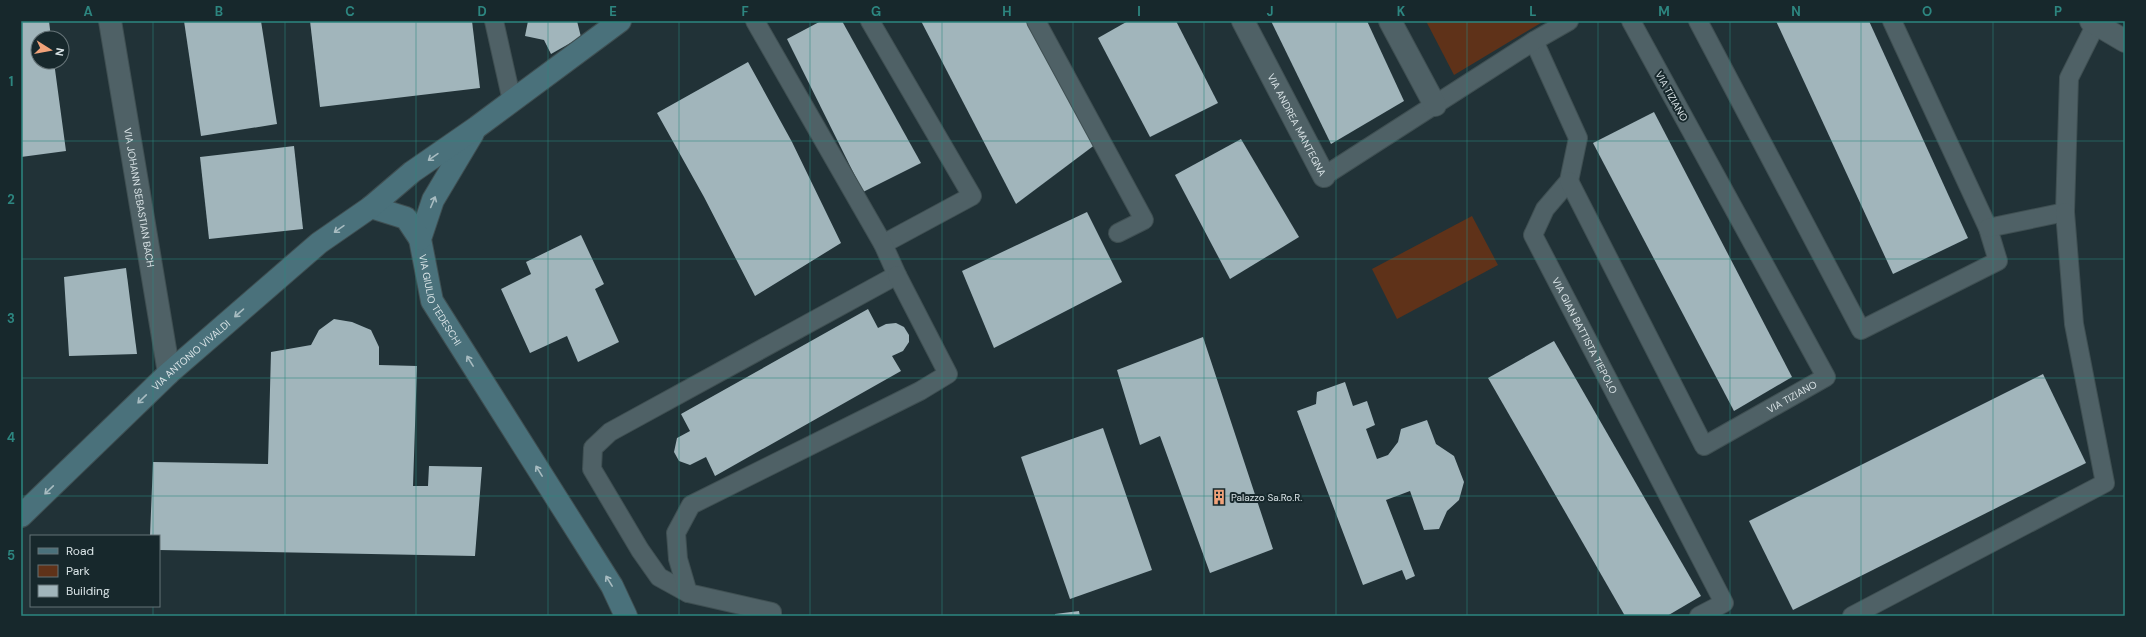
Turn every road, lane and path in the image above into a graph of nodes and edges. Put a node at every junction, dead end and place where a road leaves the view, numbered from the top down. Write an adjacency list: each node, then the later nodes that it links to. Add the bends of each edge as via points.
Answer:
1 (110, 21): 28 (street, VIA JOHANN SEBASTIAN BACH)
2 (494, 21): 16 (lane)
3 (620, 21): 16 (street, VIA GIULIO TEDESCHI)
4 (755, 21): 26 (lane)
5 (870, 21): 26 (lane, via 972,196)
6 (1036, 21): 24 (lane, via 1144,220)
7 (1243, 21): 19 (street, VIA ANDREA MANTEGNA)
8 (1390, 21): 17 (street)
9 (1569, 21): 14 (lane, VIA ANDREA MANTEGNA)
10 (1631, 21): 20 (lane, VIA TIZIANO, via 1826,377 1704,446)
11 (1698, 21): 23 (lane, via 1861,330 1998,261)
12 (1892, 21): 23 (lane)
13 (2094, 23): 15 (street); 22 (lane, via 2069,78)
14 (1534, 41): 17 (lane, VIA ANDREA MANTEGNA); 20 (lane, VIA GIAN BATTISTA TIEPOLO, via 1578,138)
15 (2125, 41)
16 (512, 101): 18 (street, VIA GIULIO TEDESCHI)
17 (1435, 105): 19 (lane, VIA ANDREA MANTEGNA)
18 (477, 127): 21 (street, VIA ANTONIO VIVALDI, one-way to 21, via 412,172); 25 (street, VIA GIULIO TEDESCHI, one-way to 18, via 434,200)
19 (1324, 176)
20 (1569, 181): 33 (lane, VIA GIAN BATTISTA TIEPOLO, via 1545,209 1533,235 1724,603)
21 (371, 207): 25 (street, via 406,218); 28 (street, VIA ANTONIO VIVALDI, one-way to 28, via 319,242)
22 (2065, 212): 23 (lane); 34 (lane, via 2074,324 2105,483)
23 (1988, 228)
24 (1118, 233)
25 (420, 239): 31 (street, VIA GIULIO TEDESCHI, one-way to 25, via 612,586 432,301)
26 (883, 244): 27 (lane)
27 (897, 275): 30 (lane, via 948,374 920,391 691,505 676,533 678,559); 30 (lane, via 610,432 593,448 592,469 640,550 659,577)
28 (169, 373): 29 (street, VIA ANTONIO VIVALDI, one-way to 29)
29 (21, 516)
30 (688, 593): 32 (lane, via 772,612)
31 (626, 616)
32 (772, 616)
33 (1699, 616)
34 (1852, 616)

